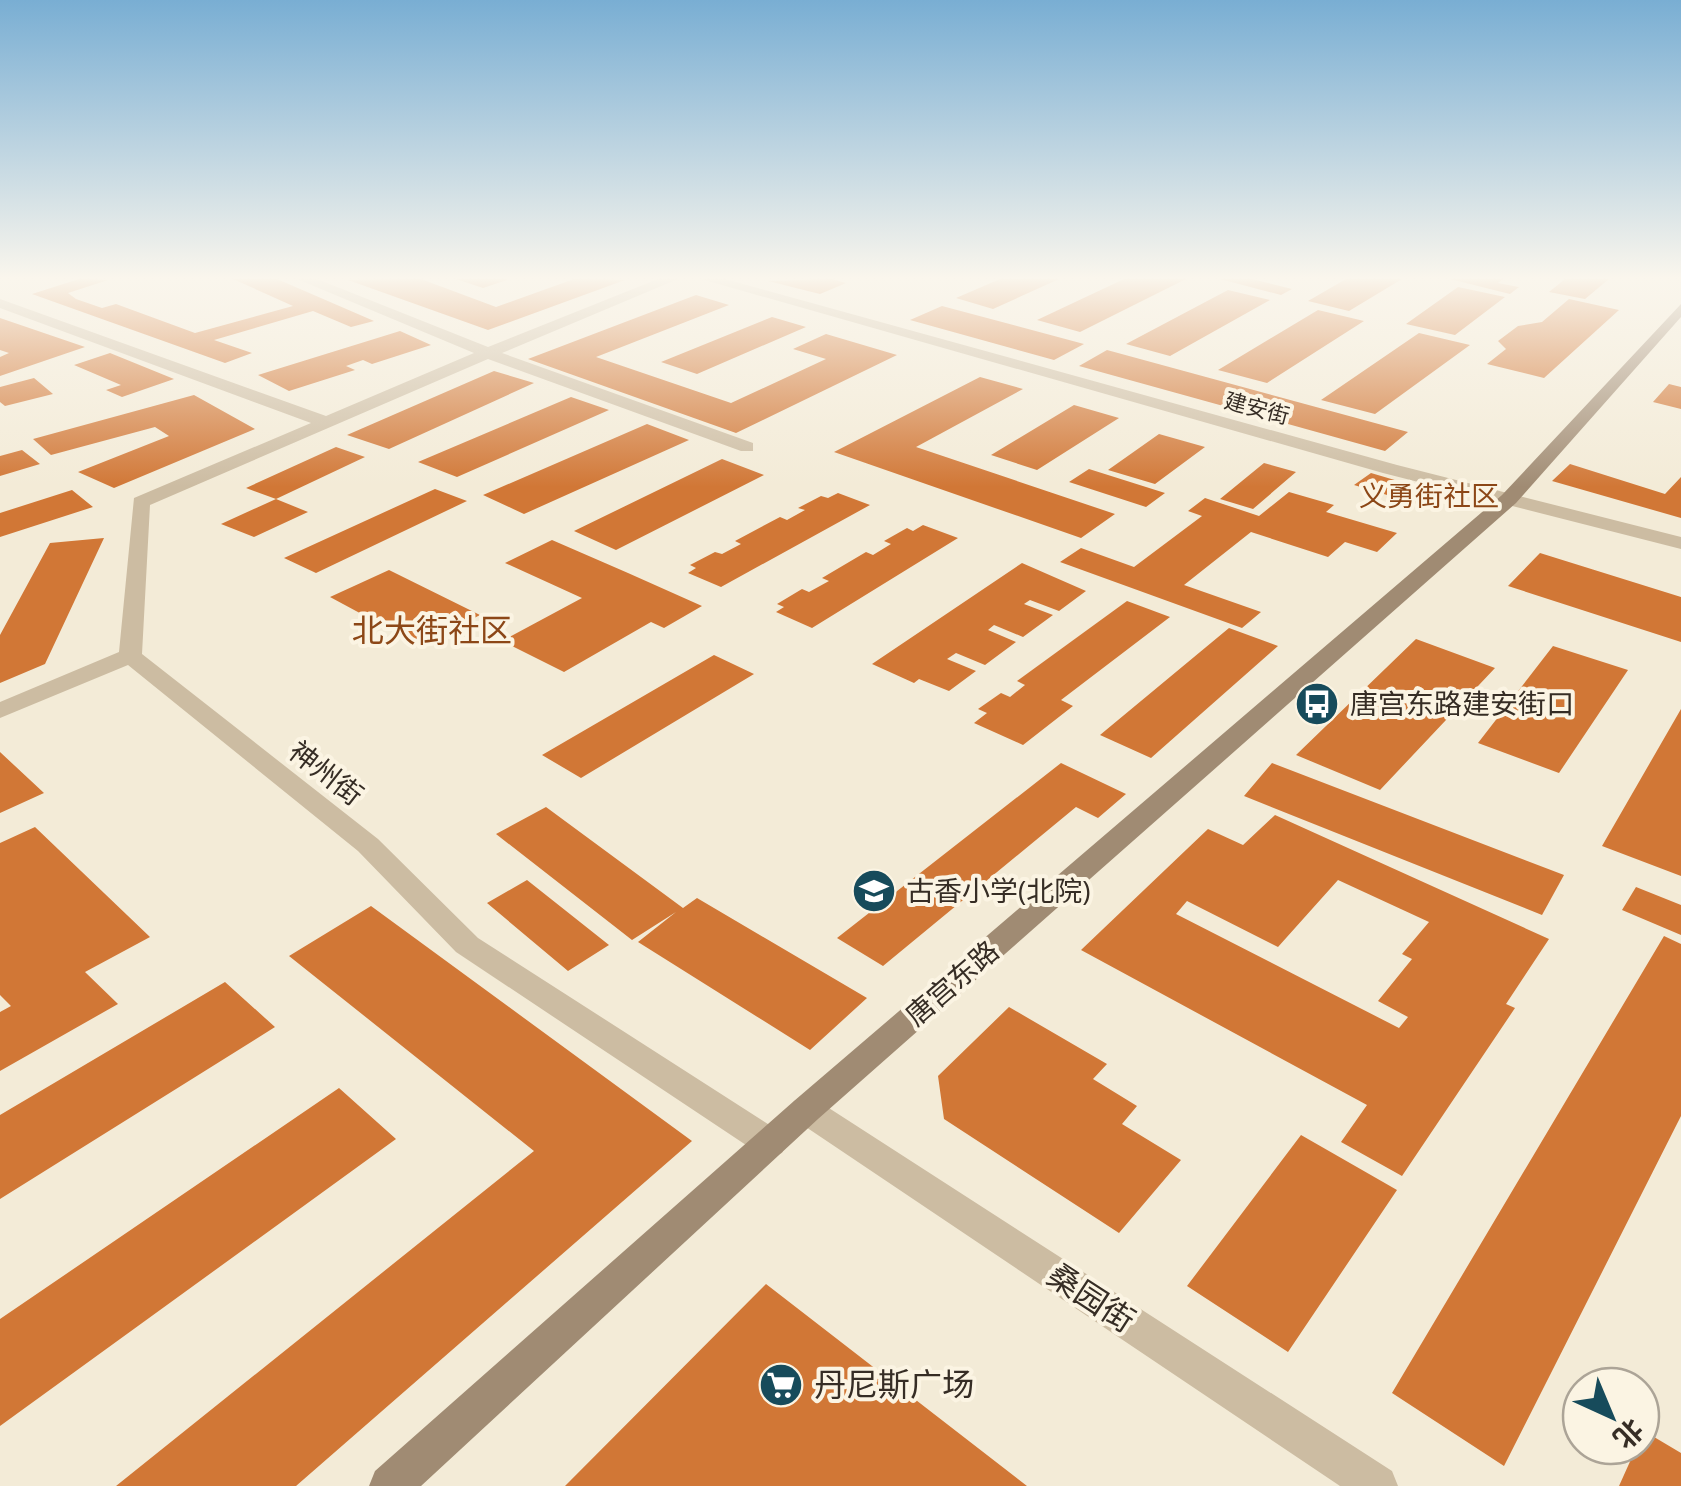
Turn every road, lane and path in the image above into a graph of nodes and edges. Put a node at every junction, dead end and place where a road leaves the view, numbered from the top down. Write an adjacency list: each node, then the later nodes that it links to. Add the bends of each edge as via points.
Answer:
1 (122, 348): 7 (street)
2 (476, 348): 6 (street)
3 (499, 348): 6 (street)
4 (962, 348): 9 (street, 建安街)
5 (1644, 348): 9 (street, 唐宫东路)
6 (488, 353): 7 (street); 8 (street)
7 (325, 422): 11 (street, via 142,502)
8 (747, 446)
9 (1509, 498): 10 (street, 建安街); 13 (street, 唐宫东路)
10 (1681, 543)
11 (130, 656): 12 (street); 14 (street, 神州街, via 368,845 467,945)
12 (0, 712)
13 (806, 1110): 14 (street, 唐宫东路); 16 (street, 桑园街)
14 (770, 1143): 15 (street, 唐宫东路)
15 (390, 1486)
16 (1377, 1486)

